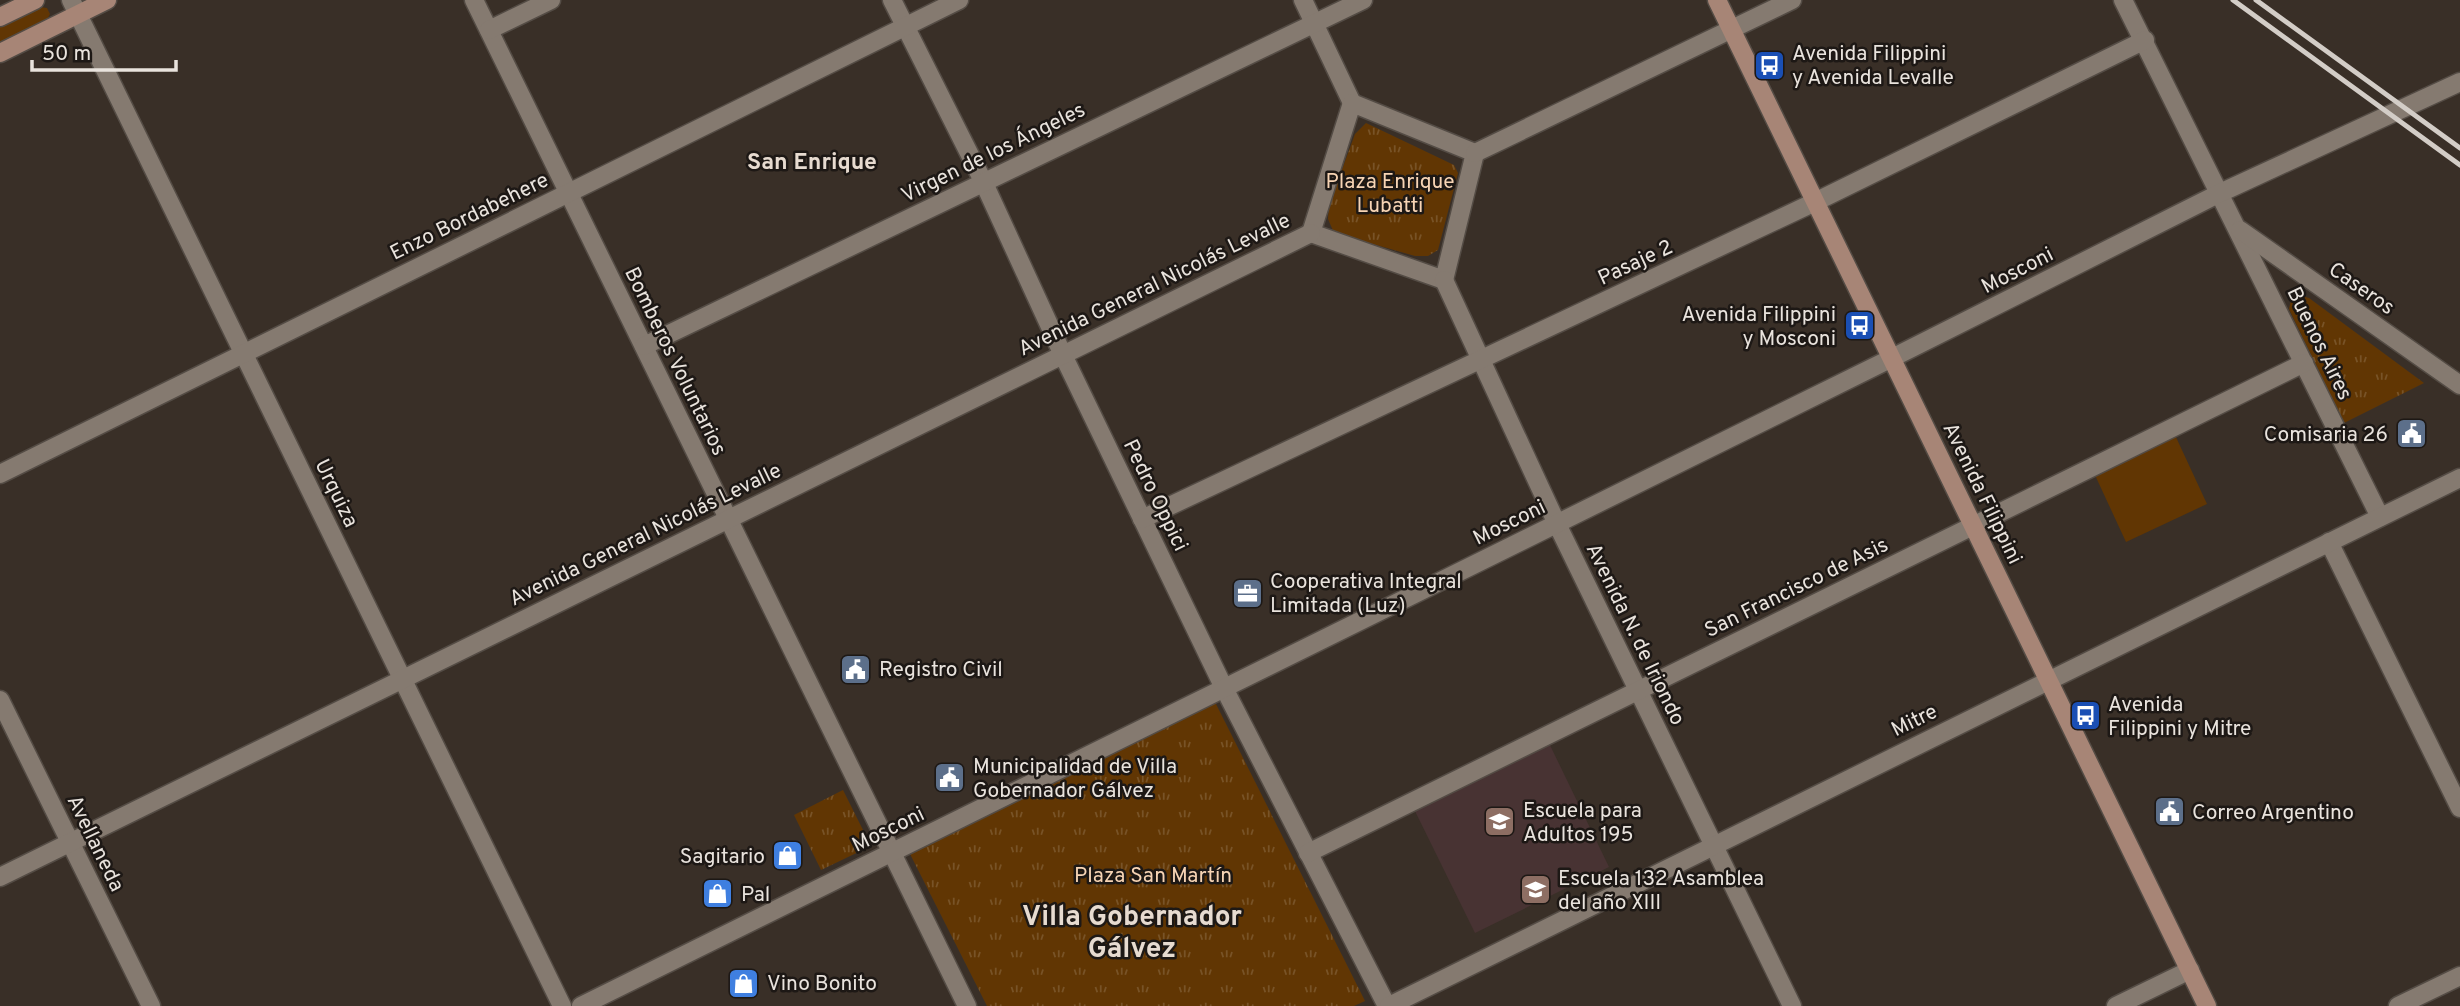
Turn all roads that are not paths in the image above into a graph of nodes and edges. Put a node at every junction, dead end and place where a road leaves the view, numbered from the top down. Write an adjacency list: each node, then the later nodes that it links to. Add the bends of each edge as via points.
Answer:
1 (35, 0): 13 (main road)
2 (107, 0): 12 (main road)
3 (474, 0): 16 (street, Bomberos Voluntarios)
4 (551, 0): 16 (street)
5 (892, 0): 15 (street, Pedro Oppici)
6 (959, 0): 15 (street, Enzo Bordabehere)
7 (1303, 0): 14 (street)
8 (1363, 0): 14 (street, Virgen de los Ángeles)
9 (1717, 0): 17 (main road, Avenida Filippini)
10 (1792, 0): 17 (street)
11 (2123, 0): 18 (street)
12 (74, 7): 19 (main road); 31 (street, Urquiza)
13 (0, 17)
14 (1314, 23): 21 (street); 23 (street, Virgen de los Ángeles)
15 (905, 26): 23 (street, Pedro Oppici); 24 (street, Enzo Bordabehere)
16 (489, 30): 24 (street, Bomberos Voluntarios)
17 (1731, 30): 22 (street); 26 (main road, Avenida Filippini)
18 (2145, 40): 25 (street); 26 (street, Pasaje 2)
19 (0, 52)
20 (2460, 82): 25 (street, Mosconi)
21 (1352, 103): 22 (street); 28 (street)
22 (1475, 153): 29 (street)
23 (983, 181): 30 (street, Virgen de los Ángeles); 32 (street, Pedro Oppici)
24 (569, 192): 30 (street, Bomberos Voluntarios); 31 (street, Enzo Bordabehere)
25 (2220, 193): 27 (street, Buenos Aires); 33 (street, Mosconi)
26 (1815, 202): 33 (main road, Avenida Filippini); 34 (street, Pasaje 2)
27 (2238, 228): 35 (street, Buenos Aires); 36 (street, Caseros)
28 (1311, 233): 29 (street); 32 (street, Avenida General Nicolás Levalle)
29 (1444, 280): 34 (street, Avenida N. de Iriondo)
30 (644, 346): 40 (street, Bomberos Voluntarios)
31 (243, 352): 37 (street, Enzo Bordabehere); 45 (street, Urquiza)
32 (1063, 355): 40 (street, Avenida General Nicolás Levalle); 41 (street, Pedro Oppici)
33 (1892, 358): 42 (street, Mosconi); 43 (main road, Avenida Filippini)
34 (1480, 360): 41 (street, Pasaje 2); 42 (street, Avenida N. de Iriondo)
35 (2304, 363): 39 (street, Buenos Aires); 43 (street, San Francisco de Asis)
36 (2460, 385)
37 (0, 474)
38 (2460, 478): 39 (street, Mitre)
39 (2380, 517): 44 (street, Mitre)
40 (729, 519): 45 (street, Avenida General Nicolás Levalle); 53 (street, Bomberos Voluntarios)
41 (1142, 519): 47 (street, Pedro Oppici)
42 (1557, 524): 47 (street, Mosconi); 48 (street, Avenida N. de Iriondo)
43 (1973, 525): 46 (main road, Avenida Filippini); 48 (street, San Francisco de Asis)
44 (2329, 542): 46 (street, Mitre); 50 (street)
45 (403, 679): 51 (street, Avenida General Nicolás Levalle); 59 (street, Urquiza)
46 (2048, 679): 52 (street, Mitre); 56 (main road, Avenida Filippini)
47 (1224, 688): 53 (street, Mosconi); 54 (street, Pedro Oppici)
48 (1637, 691): 52 (street, Avenida N. de Iriondo); 54 (street, San Francisco de Asis)
49 (0, 700): 51 (street, Avellaneda)
50 (2460, 808)
51 (71, 842): 55 (street, Avenida General Nicolás Levalle); 58 (street, Avellaneda)
52 (1712, 846): 62 (street, Mitre); 63 (street, Avenida N. de Iriondo)
53 (892, 852): 60 (street, Mosconi); 61 (street, Bomberos Voluntarios)
54 (1308, 853): 62 (street, Pedro Oppici)
55 (0, 877)
56 (2189, 970): 64 (street); 65 (main road, Avenida Filippini)
57 (2460, 976): 66 (street)
58 (151, 1006)
59 (562, 1006)
60 (581, 1006)
61 (967, 1006)
62 (1388, 1006)
63 (1792, 1006)
64 (2116, 1006)
65 (2207, 1006)
66 (2398, 1006)

